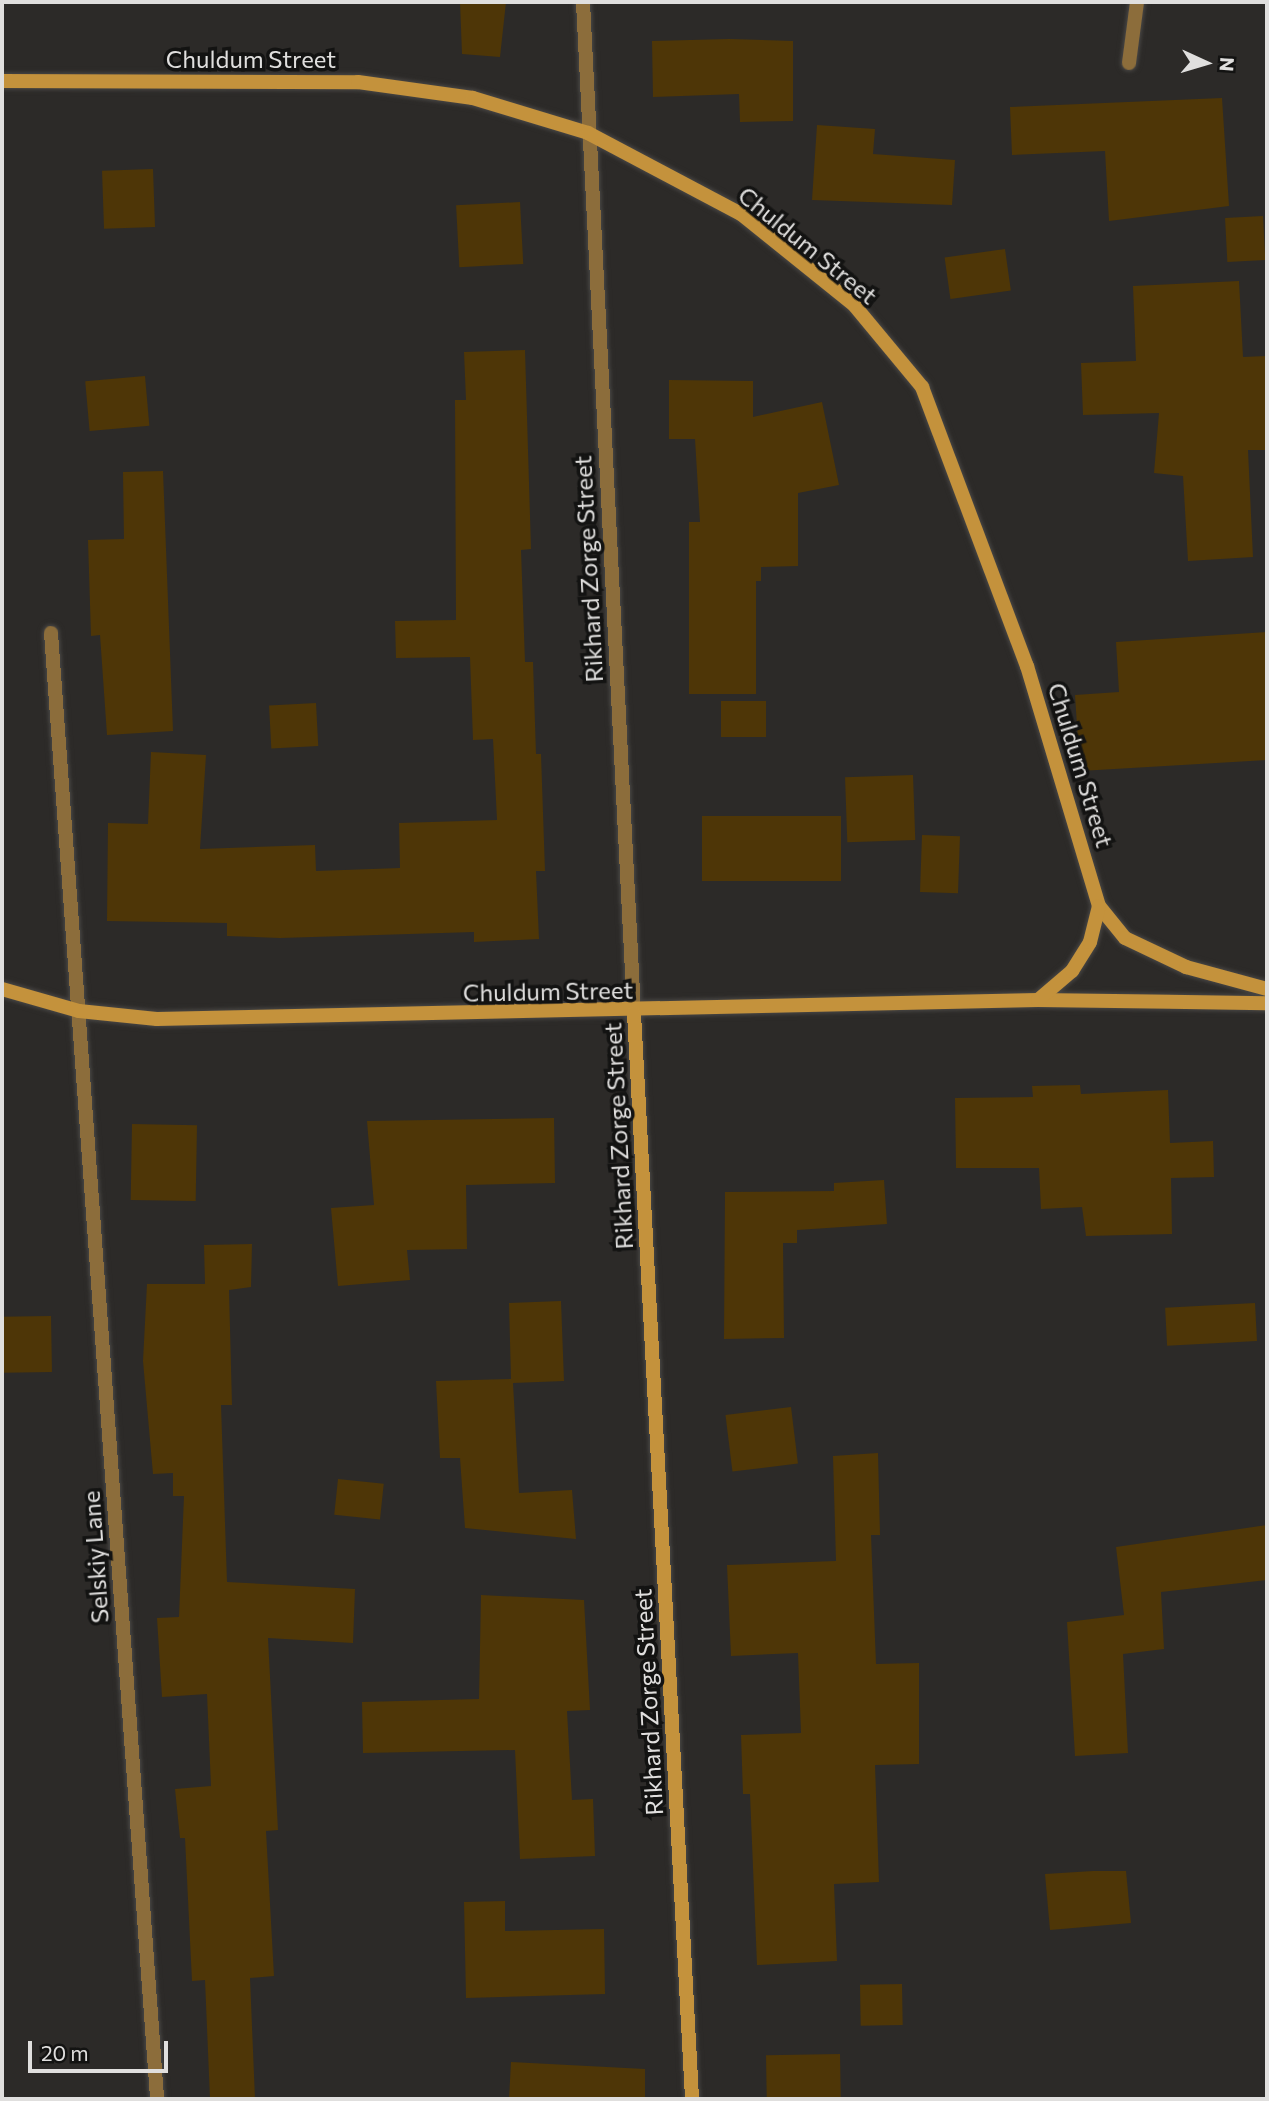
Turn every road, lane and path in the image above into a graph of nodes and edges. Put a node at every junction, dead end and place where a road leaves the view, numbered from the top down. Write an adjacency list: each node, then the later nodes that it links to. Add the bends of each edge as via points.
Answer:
1 (583, 2): 5 (street, Rikhard Zorge Street)
2 (1137, 2): 3 (street)
3 (1129, 63)
4 (2, 81): 5 (main road, Chuldum Street, via 358,82 473,97)
5 (588, 133): 7 (main road, Chuldum Street, via 741,214 854,305 922,387 1027,666); 13 (street, Rikhard Zorge Street)
6 (51, 633): 12 (street, Selskiy Lane)
7 (1099, 906): 9 (main road, Chuldum Street, via 1125,938 1186,967); 10 (main road, via 1090,942 1072,971)
8 (2, 989): 12 (main road, Chuldum Street)
9 (1267, 989)
10 (1038, 1000): 11 (main road, Chuldum Street); 13 (main road, Chuldum Street)
11 (1267, 1003)
12 (79, 1011): 13 (main road, Chuldum Street, via 157,1019); 14 (street, Selskiy Lane)
13 (634, 1013): 15 (main road, Rikhard Zorge Street)
14 (158, 2099)
15 (692, 2099)

